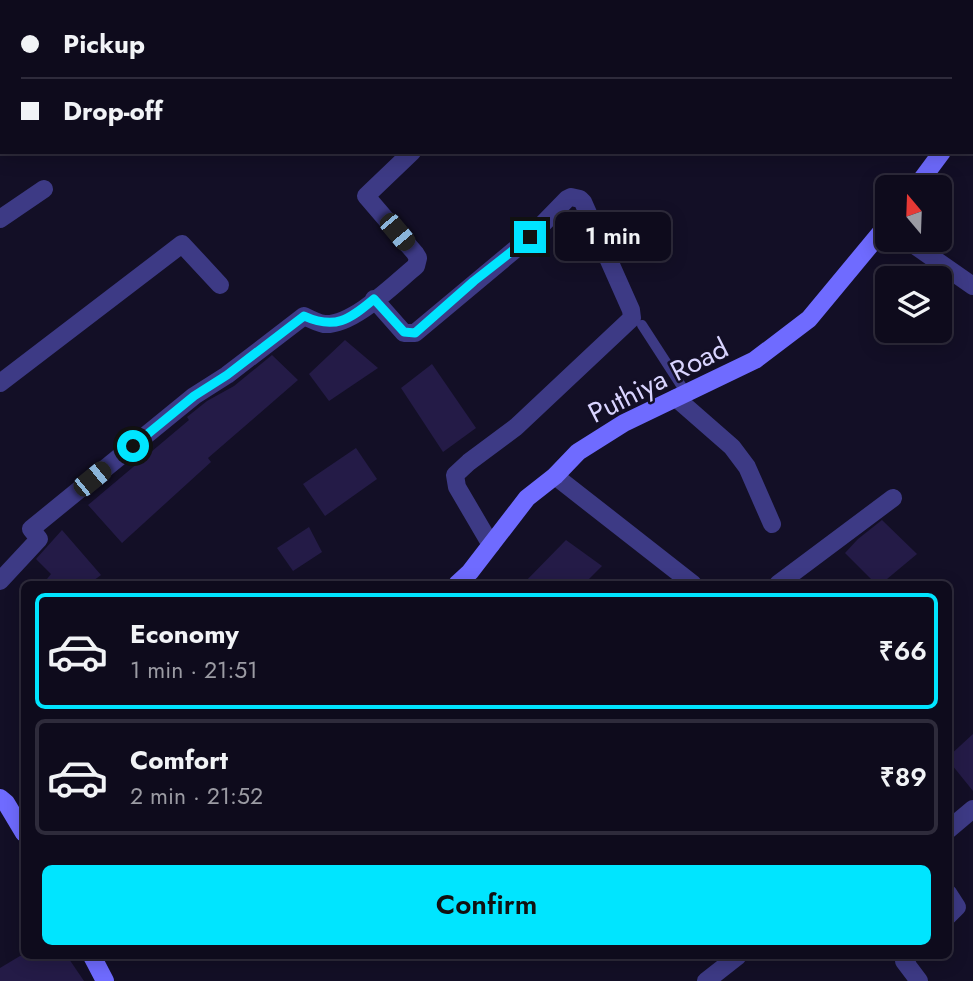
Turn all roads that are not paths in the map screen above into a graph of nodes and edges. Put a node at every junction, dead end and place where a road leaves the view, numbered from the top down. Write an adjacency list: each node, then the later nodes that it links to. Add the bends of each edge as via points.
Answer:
1 (410, 154): 10 (street, via 366,197 418,258 416,266)
2 (941, 154): 3 (street)
3 (925, 175)
4 (44, 189): 5 (street)
5 (0, 219)
6 (875, 240): 13 (street, Puthiya Road, via 809,319 755,360)
7 (924, 252): 9 (street)
8 (220, 285): 12 (street, via 182,244)
9 (973, 286)
10 (374, 299): 17 (street, via 404,332 415,333 530,237 567,199 583,202 632,318 516,427 455,475 457,487); 18 (street, via 340,323 322,324 304,316 194,396 32,529 38,538)
11 (642, 326): 13 (lane)
12 (0, 383)
13 (681, 395): 14 (street, Puthiya Road, via 624,422 578,452); 16 (street, via 740,457)
14 (555, 476): 17 (street, Puthiya Road, via 527,498); 20 (street)
15 (893, 498): 21 (street)
16 (772, 524)
17 (491, 545): 19 (street, Puthiya Road)
18 (0, 581)
19 (464, 581)
20 (689, 581)
21 (782, 581)
22 (2, 803): 25 (street)
23 (973, 809): 24 (street)
24 (952, 827)
25 (21, 829)
26 (94, 959): 29 (street)
27 (734, 959): 30 (street)
28 (906, 959): 31 (street)
29 (105, 981)
30 (706, 981)
31 (919, 981)

